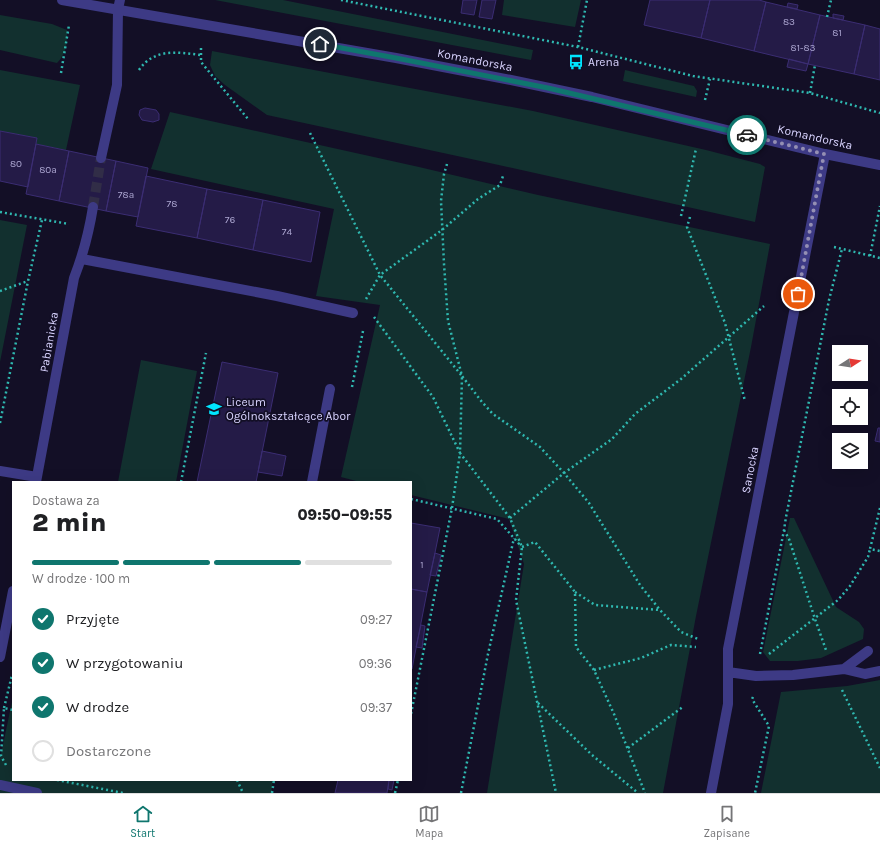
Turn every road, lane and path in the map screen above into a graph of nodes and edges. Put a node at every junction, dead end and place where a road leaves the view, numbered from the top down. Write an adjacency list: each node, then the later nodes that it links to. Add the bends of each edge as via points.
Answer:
1 (62, 0): 5 (street, Komandorska)
2 (341, 0): 8 (path)
3 (587, 0): 8 (path)
4 (831, 0): 6 (path)
5 (119, 4): 21 (street, Komandorska, via 592,97); 22 (street, via 117,85)
6 (827, 17)
7 (69, 25): 13 (path)
8 (578, 47): 14 (path)
9 (201, 48): 10 (path)
10 (200, 55): 12 (path, via 178,52 158,54); 18 (path, via 201,62)
11 (815, 65): 15 (path)
12 (139, 71)
13 (61, 73)
14 (710, 79): 15 (path); 16 (path)
15 (810, 93): 17 (path)
16 (705, 100)
17 (880, 112)
18 (248, 119)
19 (310, 133): 39 (path)
20 (696, 149): 29 (path)
21 (824, 154): 24 (street, Komandorska); 78 (street, Sanocka, via 728,649)
22 (101, 158)
23 (447, 164): 33 (path, via 441,201)
24 (880, 165)
25 (503, 176): 33 (path, via 500,185 478,199)
26 (880, 206): 36 (path)
27 (93, 208): 32 (street, Pabianicka)
28 (0, 212): 31 (path)
29 (682, 216)
30 (690, 218): 45 (path, via 688,226 718,302)
31 (42, 220): 32 (path); 40 (path)
32 (90, 226): 37 (street, Pabianicka)
33 (442, 230): 39 (path); 47 (path, via 448,321)
34 (834, 247): 35 (path)
35 (842, 249): 36 (path); 61 (path, via 829,300)
36 (870, 256): 38 (path)
37 (82, 258): 43 (street); 54 (street, Pabianicka, via 74,278)
38 (880, 258)
39 (380, 275): 43 (path, via 368,298); 47 (path)
40 (28, 281): 41 (path); 50 (path)
41 (0, 291)
42 (764, 306): 45 (path)
43 (353, 313)
44 (372, 315): 51 (path, via 433,397)
45 (728, 338): 49 (path); 53 (path, via 681,379 635,414 612,439)
46 (206, 353): 55 (path)
47 (462, 376): 51 (path); 53 (path, via 493,414 540,447)
48 (330, 389): 56 (street)
49 (745, 400)
50 (0, 423)
51 (460, 453): 58 (path); 60 (path)
52 (0, 471): 54 (street)
53 (564, 473): 60 (path); 68 (path, via 589,503 640,585)
54 (36, 479)
55 (181, 481)
56 (312, 481)
57 (412, 499): 58 (path)
58 (452, 508): 62 (path, via 497,519); 85 (path)
59 (880, 508): 64 (path)
60 (510, 518): 63 (path)
61 (784, 530): 69 (path); 69 (path, via 759,658 770,653)
62 (514, 538): 63 (path); 99 (path)
63 (522, 547): 66 (path, via 535,542); 82 (path, via 516,600)
64 (870, 549): 65 (path); 69 (path, via 850,586)
65 (880, 551)
66 (575, 592): 68 (path, via 595,605); 76 (path, via 576,647)
67 (12, 596): 74 (street)
68 (660, 610): 70 (path, via 681,632)
69 (815, 619): 73 (path)
70 (698, 639)
71 (696, 647): 76 (path, via 671,645 641,658)
72 (868, 651): 75 (street)
73 (828, 655)
74 (0, 657)
75 (844, 669): 77 (street, via 865,674); 80 (street)
76 (594, 670): 87 (path)
77 (880, 671)
78 (728, 672): 80 (street); 103 (street, Sanocka, via 728,704)
79 (12, 674): 84 (path)
80 (756, 676): 104 (path, via 752,699 768,726)
81 (840, 687): 88 (path)
82 (538, 703): 100 (path); 101 (path, via 592,755)
83 (684, 706): 87 (path)
84 (4, 708): 86 (path); 93 (path, via 1,756 9,770)
85 (412, 709)
86 (12, 710)
87 (628, 748): 102 (path)
88 (880, 768)
89 (62, 781): 95 (path)
90 (237, 781): 96 (path)
91 (274, 781): 97 (path)
92 (398, 781): 98 (path)
93 (3, 786): 94 (street)
94 (37, 793)
95 (123, 793)
96 (243, 793)
97 (272, 793)
98 (395, 793)
99 (461, 793)
100 (556, 793)
101 (638, 793)
102 (645, 793)
103 (711, 793)
104 (755, 793)

